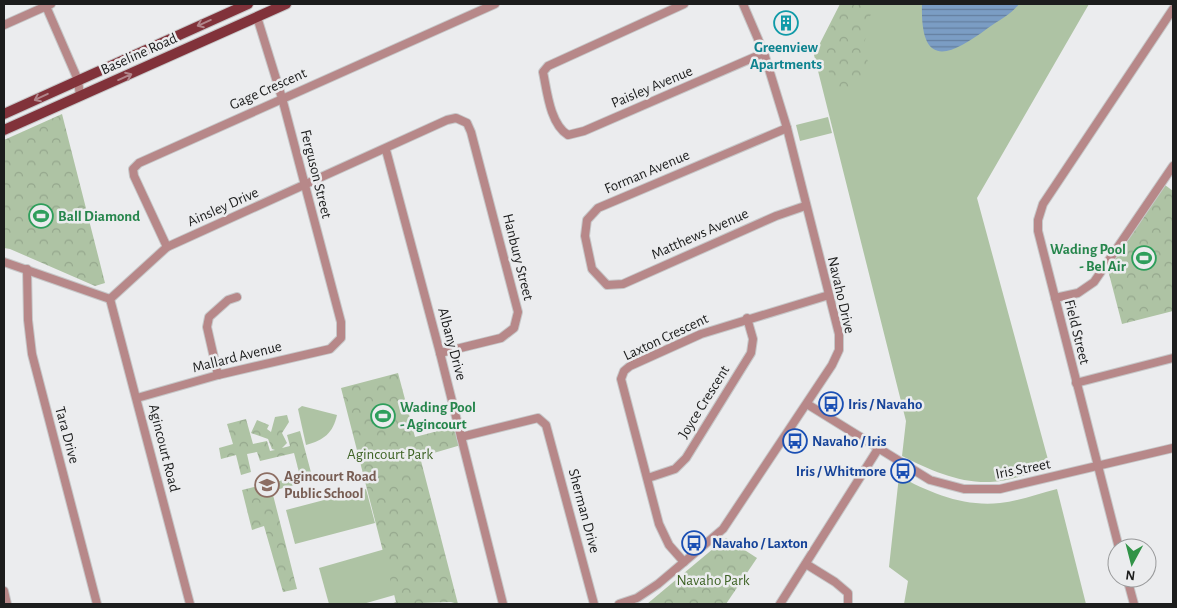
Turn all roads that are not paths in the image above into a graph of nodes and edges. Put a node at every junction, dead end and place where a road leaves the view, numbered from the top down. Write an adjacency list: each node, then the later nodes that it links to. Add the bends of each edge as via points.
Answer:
1 (248, 4): 11 (main road, Baseline Road, one-way to 11)
2 (286, 4): 8 (main road, Baseline Road)
3 (495, 4): 13 (street, Gage Crescent)
4 (684, 4): 10 (street, Paisley Avenue, via 548,66 543,72 561,130 568,135 584,131)
5 (743, 4): 10 (street, Navaho Drive)
6 (47, 5): 9 (street); 11 (street)
7 (1173, 10): 28 (street, Field Street, via 1043,204 1038,232)
8 (257, 17): 12 (main road, Baseline Road, one-way to 8); 13 (street, Ferguson Street)
9 (4, 25)
10 (764, 53): 16 (street, Navaho Drive)
11 (78, 80): 12 (street); 14 (main road, Baseline Road, one-way to 14)
12 (80, 96): 17 (main road, Baseline Road)
13 (282, 98): 20 (street, Ferguson Street); 22 (street, Gage Crescent, via 139,163 133,169)
14 (4, 114)
15 (463, 119): 18 (street, Ainsley Drive, via 447,120); 32 (street, Hanbury Street, via 471,132 518,312 514,328 501,338)
16 (787, 128): 21 (street, Navaho Drive); 25 (street, Forman Avenue, via 598,208 587,220 585,236 592,269)
17 (4, 130)
18 (386, 150): 20 (street, Ainsley Drive); 32 (street, Albany Drive)
19 (1173, 166): 28 (street, via 1094,282 1078,293)
20 (304, 185): 22 (street, Ainsley Drive); 31 (street, Ferguson Street, via 341,322)
21 (805, 206): 25 (street, Matthews Avenue, via 623,284); 26 (street, Navaho Drive)
22 (167, 247): 29 (street, Ainsley Drive)
23 (4, 262): 24 (street)
24 (27, 270): 29 (street); 49 (street, Tara Drive, via 32,354)
25 (607, 285)
26 (829, 294): 30 (street, Laxton Crescent); 37 (street, Navaho Drive, via 839,334 839,350)
27 (237, 298): 34 (street, via 228,300 209,317 207,327)
28 (1055, 298): 35 (street, Field Street)
29 (110, 299): 36 (street, Agincourt Road)
30 (747, 318): 42 (street, Joyce Crescent, via 753,338 751,353 676,469); 42 (street, Laxton Crescent, via 700,334 624,371 621,380)
31 (341, 338): 34 (street, Mallard Avenue, via 330,349)
32 (440, 353): 38 (street, Albany Drive)
33 (1173, 358): 35 (street)
34 (218, 375): 36 (street, Mallard Avenue)
35 (1076, 383): 41 (street, Field Street)
36 (137, 398): 50 (street, Agincourt Road)
37 (807, 404): 40 (street, Iris Street); 44 (street, Navaho Drive, via 732,518)
38 (461, 437): 51 (street, Albany Drive); 52 (street, Sherman Drive, via 538,418 546,424)
39 (1173, 448): 41 (street, Iris Street)
40 (878, 449): 41 (street, Iris Street, via 930,480 964,489 1000,490); 45 (street)
41 (1098, 467): 43 (street, Field Street)
42 (648, 478): 44 (street, Laxton Crescent, via 659,524 669,545)
43 (1117, 538)
44 (684, 562): 53 (street, Navaho Drive, via 637,598)
45 (806, 564): 54 (street); 55 (street, via 848,593)
46 (1130, 588): 56 (street)
47 (4, 591): 48 (street)
48 (7, 604)
49 (97, 604)
50 (190, 604)
51 (503, 604)
52 (594, 604)
53 (619, 604)
54 (780, 604)
55 (848, 604)
56 (1134, 604)

